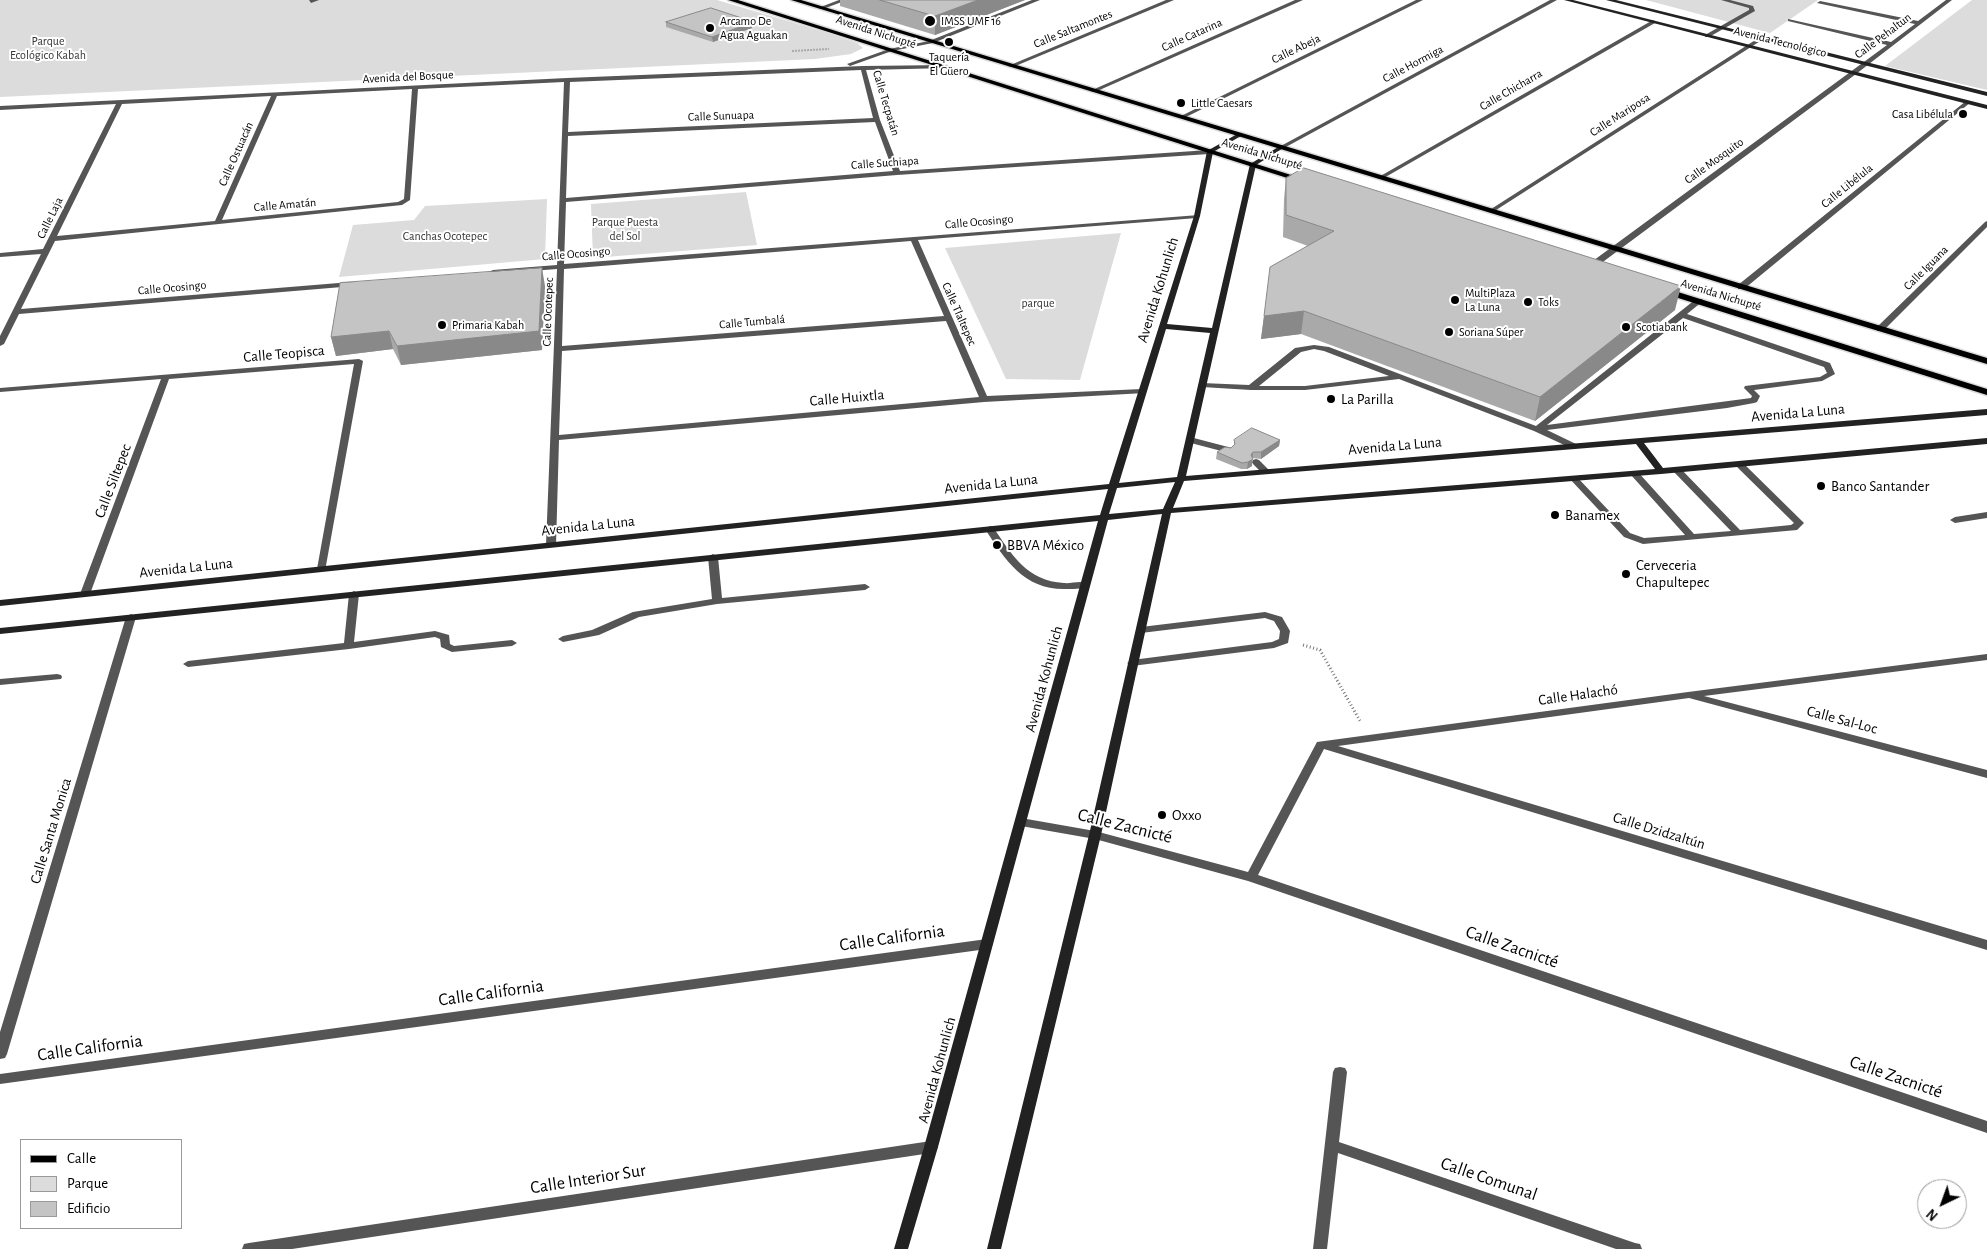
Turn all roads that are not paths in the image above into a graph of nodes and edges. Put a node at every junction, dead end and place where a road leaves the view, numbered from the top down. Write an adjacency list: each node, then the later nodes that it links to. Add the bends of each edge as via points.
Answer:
1 (732, 0): 26 (main road, Avenida Nichupté)
2 (794, 0): 16 (main road, Avenida Nichupté)
3 (844, 0): 16 (street)
4 (1037, 0): 23 (street, Avenida del Bosque)
5 (1170, 0): 28 (street, Calle Saltamontes)
6 (1300, 0): 35 (street, Calle Catarina)
7 (1420, 0): 42 (street, Calle Abeja)
8 (1554, 0): 46 (street, Calle Hormiga)
9 (1567, 0): 18 (street, Avenida Tecnológico)
10 (1609, 0): 20 (street, Avenida Tecnológico)
11 (1724, 0): 15 (street)
12 (1748, 0): 15 (street)
13 (1949, 0): 19 (street, Calle Pehaltun)
14 (1820, 3): 19 (street)
15 (1742, 4): 20 (street, via 1751,7 1752,11)
16 (821, 8): 23 (main road, Avenida Nichupté)
17 (1790, 20): 24 (street)
18 (1652, 22): 21 (street, Avenida Tecnológico); 50 (street, Calle Chicharra)
19 (1919, 23): 24 (street, Calle Pehaltun)
20 (1721, 28): 21 (street); 22 (street, Avenida Tecnológico)
21 (1707, 36): 25 (street, Avenida Tecnológico)
22 (1762, 38): 25 (street, Calle Mariposa); 27 (street, Avenida Tecnológico)
23 (931, 42): 26 (street, Avenida del Bosque); 28 (main road, Avenida Nichupté)
24 (1891, 44): 27 (street, Calle Pehaltun)
25 (1748, 46): 32 (street, Avenida Tecnológico); 53 (street, Calle Mariposa)
26 (891, 50): 29 (main road, Avenida Nichupté); 31 (street, Avenida del Bosque)
27 (1865, 64): 32 (street, Calle Pehaltun); 37 (street, Avenida Tecnológico)
28 (1011, 66): 35 (main road, Avenida Nichupté)
29 (946, 67): 30 (street, Avenida del Bosque); 47 (main road, Avenida Nichupté)
30 (863, 68): 31 (street, Avenida del Bosque); 43 (street, Calle Tecpatán)
31 (817, 70): 33 (street, Avenida del Bosque)
32 (1854, 73): 39 (street, Avenida Tecnológico); 59 (street, Calle Mosquito)
33 (567, 80): 34 (street, Avenida del Bosque); 44 (street, Calle Ocotepec)
34 (414, 88): 36 (street, Avenida del Bosque); 55 (street, Calle Amatán, via 407,200 391,206)
35 (1093, 91): 42 (main road, Avenida Nichupté)
36 (275, 94): 38 (street, Avenida del Bosque); 55 (street, Calle Ostuacán)
37 (1987, 94)
38 (120, 102): 41 (street, Avenida del Bosque); 57 (street, Calle Laja)
39 (1968, 102): 40 (street, Avenida Tecnológico); 69 (street, Calle Libélula)
40 (1987, 107)
41 (0, 108)
42 (1182, 117): 45 (main road, Avenida Nichupté)
43 (877, 120): 44 (street, Calle Sunuapa); 49 (street, Calle Tecpatán)
44 (565, 134): 52 (street, Calle Ocotepec)
45 (1239, 135): 46 (main road, Avenida Nichupté); 47 (street)
46 (1282, 147): 48 (street); 50 (main road, Avenida Nichupté)
47 (1210, 152): 48 (main road, Avenida Nichupté); 49 (street, Calle Suchiapa); 54 (street, Avenida Kohunlich)
48 (1253, 164): 51 (main road, Avenida Nichupté); 76 (street)
49 (897, 173): 52 (street, Calle Suchiapa)
50 (1380, 178): 53 (main road, Avenida Nichupté)
51 (1318, 184)
52 (563, 200): 63 (street, Calle Ocotepec)
53 (1491, 211): 59 (main road, Avenida Nichupté)
54 (1197, 216): 58 (street, Calle Ocosingo); 74 (street, Avenida Kohunlich)
55 (217, 223): 57 (street, Calle Amatán)
56 (1987, 223): 75 (street, Calle Iguana)
57 (53, 238): 60 (street, Calle Laja)
58 (913, 238): 63 (street, Calle Ocosingo); 73 (street, Calle Tlaltepec)
59 (1614, 249): 64 (street, Calle Mosquito); 69 (main road, Avenida Nichupté)
60 (46, 251): 61 (street); 71 (street, Calle Laja)
61 (0, 255)
62 (1579, 265): 64 (main road)
63 (561, 266): 66 (street, Calle Ocosingo); 78 (street, Calle Ocotepec)
64 (1588, 268): 65 (main road)
65 (1598, 271)
66 (482, 273)
67 (363, 283): 71 (street, Calle Ocosingo)
68 (1653, 287): 70 (main road, Avenida Nichupté)
69 (1741, 287): 75 (main road, Avenida Nichupté)
70 (1699, 301): 72 (street); 86 (main road, Avenida Nichupté)
71 (16, 312): 77 (street, Calle Laja)
72 (1682, 315): 89 (street); 89 (street, via 1800,355 1827,366 1830,374 1822,379 1748,388 1756,396 1754,400)
73 (948, 318): 78 (street, Calle Tumbalá); 87 (street, Calle Tlaltepec)
74 (1162, 326): 76 (street); 85 (street, Avenida Kohunlich)
75 (1880, 329): 79 (main road, Avenida Nichupté)
76 (1215, 331): 82 (street)
77 (0, 344)
78 (558, 349): 90 (street, Calle Ocotepec)
79 (1987, 361)
80 (1401, 376): 83 (street, via 1305,388); 83 (street, via 1326,349 1305,348 1298,350); 89 (street)
81 (166, 377): 84 (street, Calle Teopisca); 114 (street, Calle Teopisca, via 359,361); 117 (street, Calle Siltepec)
82 (1202, 384): 83 (street); 91 (street)
83 (1251, 388)
84 (0, 390)
85 (1142, 391): 87 (street, Calle Huixtla); 104 (street, Avenida Kohunlich)
86 (1987, 392)
87 (984, 399): 90 (street, Calle Huixtla)
88 (1987, 412): 92 (street, Avenida La Luna)
89 (1537, 429): 94 (street)
90 (555, 438): 112 (street, Calle Ocotepec)
91 (1190, 440): 95 (street); 103 (street)
92 (1638, 441): 94 (street, Avenida La Luna); 99 (street)
93 (1987, 441): 97 (street)
94 (1573, 446): 100 (street, Avenida La Luna)
95 (1229, 450)
96 (1256, 462): 100 (street)
97 (1740, 464): 98 (street); 110 (street, via 1799,523 1794,528)
98 (1677, 470): 99 (street); 110 (street)
99 (1661, 471): 101 (street)
100 (1266, 472): 103 (street, Avenida La Luna)
101 (1634, 473): 102 (street); 111 (street)
102 (1574, 478): 105 (street); 111 (street, via 1633,539)
103 (1181, 479): 104 (street, Avenida La Luna); 105 (street)
104 (1113, 486): 107 (street, Avenida Kohunlich); 112 (street, Avenida La Luna)
105 (1167, 510): 107 (street); 122 (street)
106 (1987, 515): 108 (street)
107 (1104, 517): 109 (street); 115 (street, Avenida Kohunlich)
108 (1955, 520)
109 (990, 529): 113 (street); 115 (street, via 1024,574 1049,586 1068,588)
110 (1738, 532): 111 (street)
111 (1692, 537)
112 (552, 545): 114 (street, Avenida La Luna)
113 (713, 557): 118 (street); 119 (street)
114 (322, 569): 117 (street, Avenida La Luna)
115 (1086, 585): 135 (street, Avenida Kohunlich)
116 (865, 587): 119 (street)
117 (85, 594): 120 (street, Avenida La Luna)
118 (354, 594): 121 (street); 126 (street)
119 (717, 601): 124 (street, via 637,614 595,633)
120 (0, 603)
121 (131, 617): 123 (street); 140 (street, Calle Santa Monica)
122 (1141, 630): 129 (street); 129 (street, via 1265,615 1278,619 1285,631 1284,641 1274,645)
123 (0, 631)
124 (563, 639)
125 (512, 643): 126 (street, via 452,649 446,645 446,637 436,634)
126 (349, 646): 128 (street)
127 (1987, 657): 132 (street, Calle Halachó)
128 (188, 664)
129 (1132, 664): 136 (street)
130 (57, 677): 131 (street)
131 (0, 682)
132 (1688, 695): 133 (street, Calle Halachó); 134 (street, Calle Sal-Loc)
133 (1322, 745): 137 (street); 139 (street, Calle Dzidzaltún)
134 (1987, 774)
135 (1021, 822): 136 (street, Calle Zacnicté); 138 (street, Avenida Kohunlich)
136 (1095, 834): 137 (street, Calle Zacnicté); 148 (street)
137 (1252, 878): 143 (street, Calle Zacnicté)
138 (987, 944): 142 (street, Calle California); 145 (street, Avenida Kohunlich)
139 (1987, 945)
140 (0, 1054)
141 (1340, 1072): 144 (street)
142 (0, 1079)
143 (1987, 1127)
144 (1331, 1145): 149 (street); 150 (street, Calle Comunal)
145 (931, 1147): 146 (street, Calle Interior Sur); 147 (street, Avenida Kohunlich)
146 (249, 1249)
147 (902, 1249)
148 (994, 1249)
149 (1320, 1249)
150 (1635, 1249)

